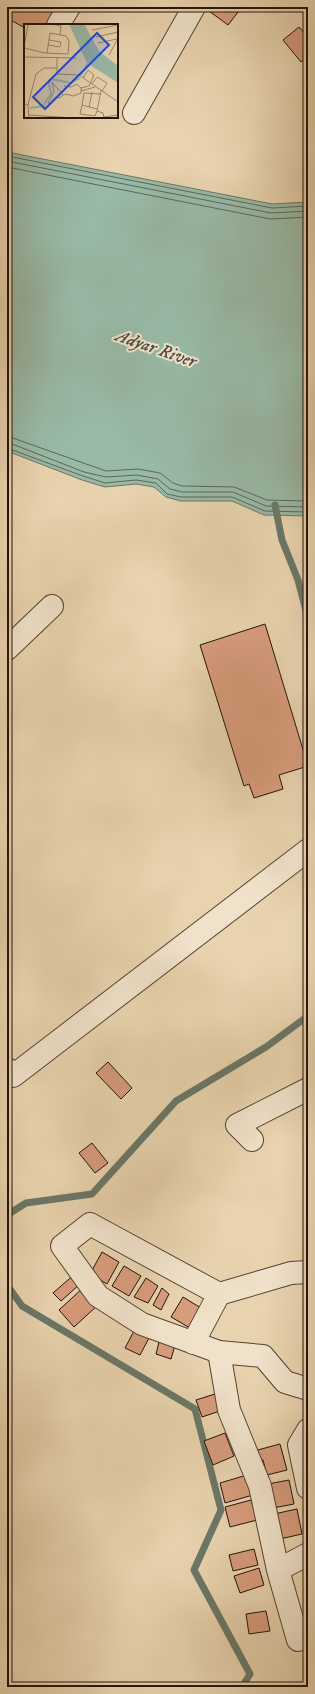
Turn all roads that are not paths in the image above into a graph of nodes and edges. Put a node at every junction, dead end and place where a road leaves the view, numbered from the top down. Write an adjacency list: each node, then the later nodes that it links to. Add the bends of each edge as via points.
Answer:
1 (69, 7): 3 (street)
2 (194, 7): 4 (street)
3 (59, 24)
4 (134, 113)
5 (52, 606): 6 (street)
6 (7, 649)
7 (308, 850): 8 (street, via 13,1076)
8 (7, 1069)
9 (308, 1089): 10 (street, via 237,1125)
10 (252, 1140)
11 (308, 1272): 12 (street, via 291,1273)
12 (219, 1294): 13 (street); 13 (street, via 90,1224 62,1246 98,1296 142,1324)
13 (193, 1343): 14 (street)
14 (219, 1352): 15 (street, via 263,1356 285,1382); 19 (street, via 229,1410 260,1486)
15 (308, 1389)
16 (308, 1430): 17 (street, via 299,1445)
17 (308, 1488)
18 (308, 1554): 19 (street)
19 (278, 1570): 20 (street)
20 (298, 1640)

